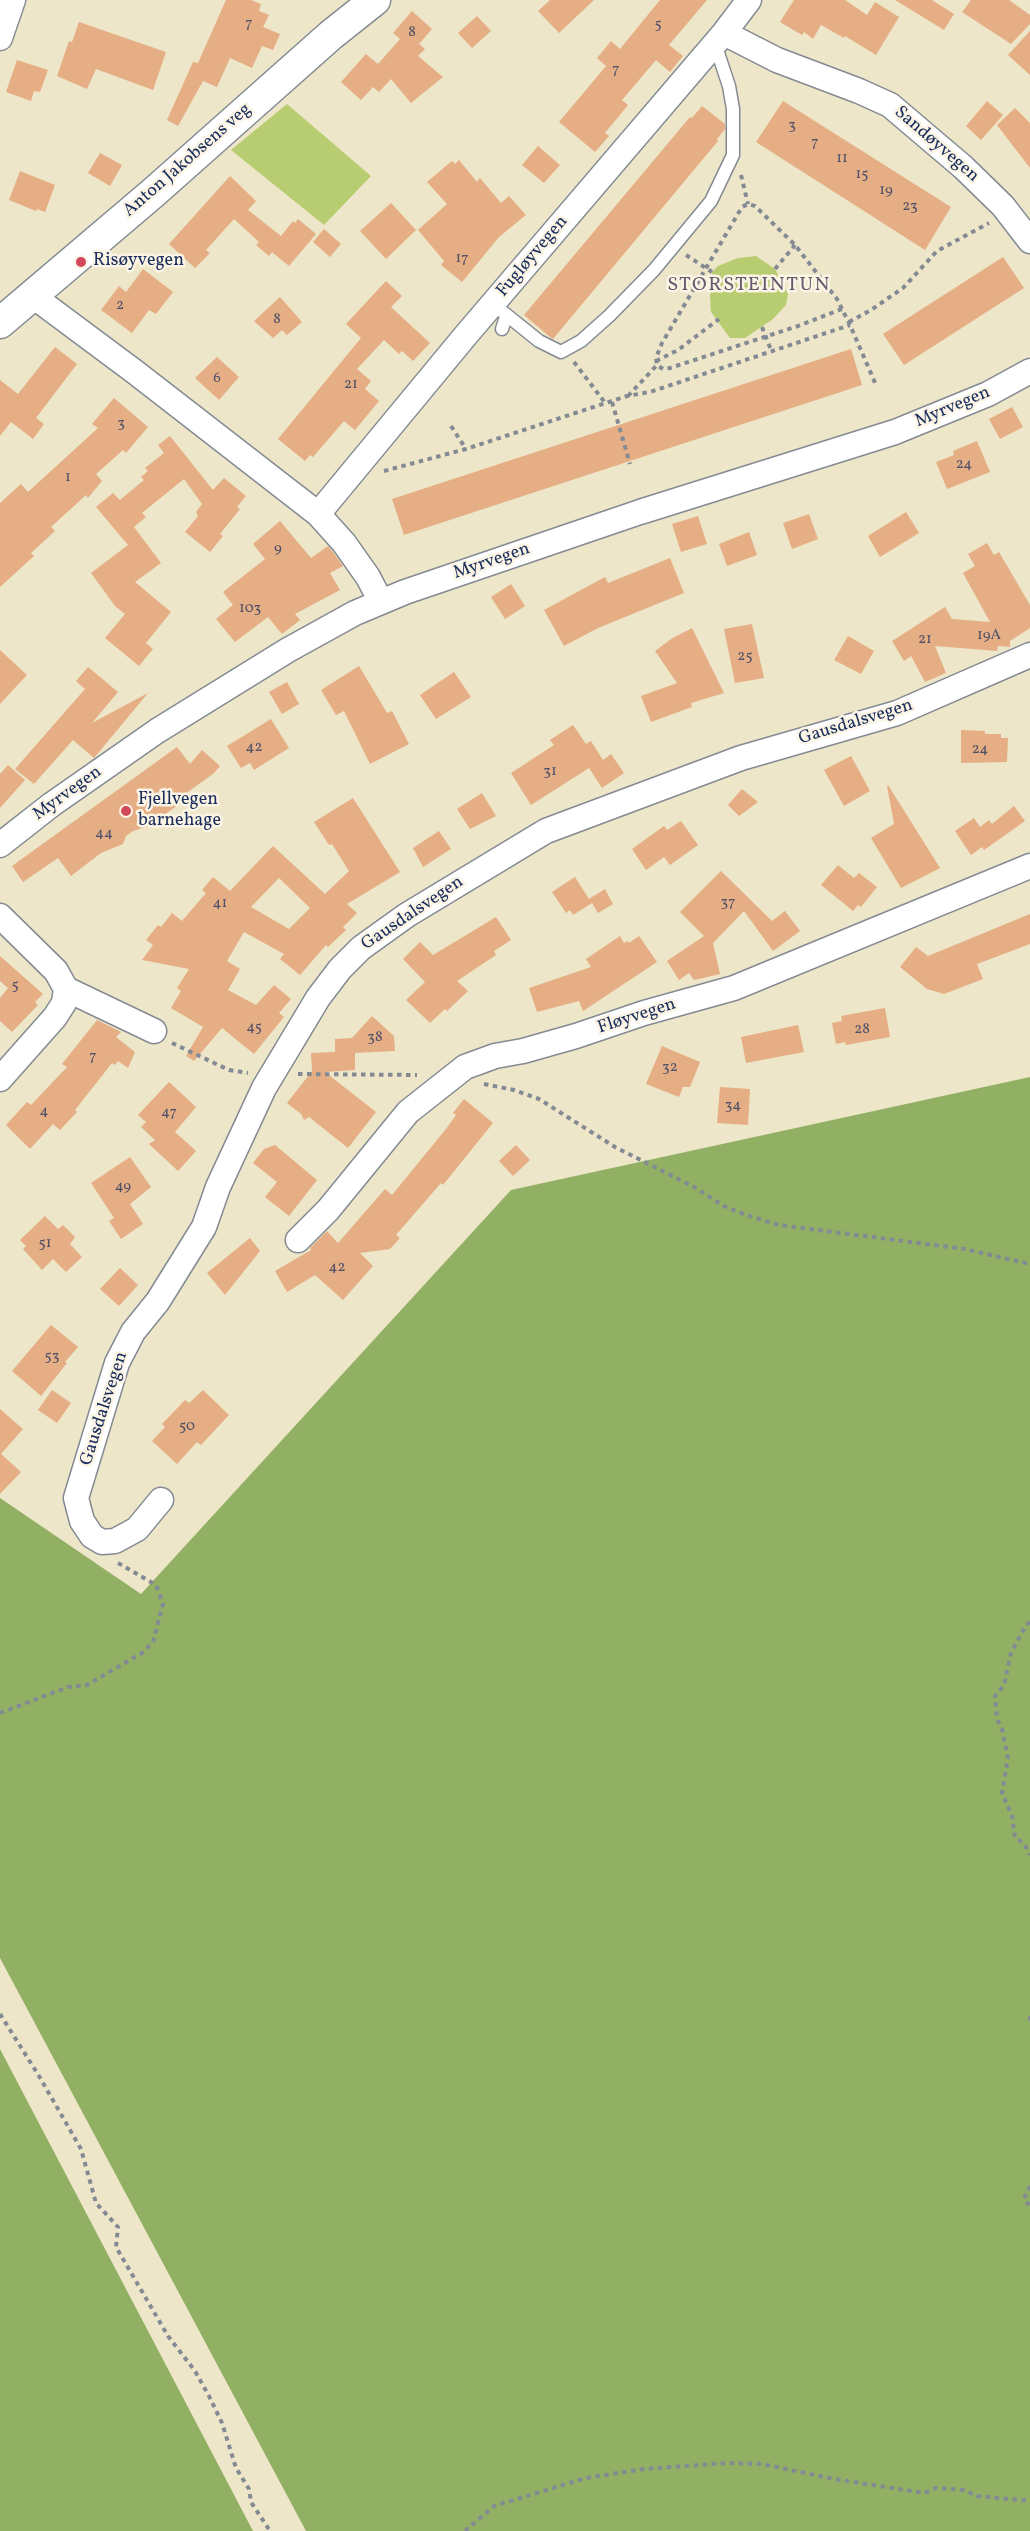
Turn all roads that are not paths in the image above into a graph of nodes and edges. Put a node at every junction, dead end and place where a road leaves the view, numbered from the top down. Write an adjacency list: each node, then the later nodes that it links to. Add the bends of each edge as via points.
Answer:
1 (13, 0): 4 (street)
2 (375, 0): 7 (street, Anton Jakobsens veg)
3 (749, 0): 5 (street, Fugløyvegen)
4 (0, 38)
5 (720, 38): 6 (street, Sandøyvegen, via 890,105 949,154 1010,214); 8 (street, Fugløyvegen); 8 (lane, via 733,109 733,155 711,201 654,270 609,316 581,341 561,352)
6 (1030, 241)
7 (33, 296): 9 (street, Anton Jakobsens veg); 12 (street)
8 (500, 310): 10 (lane); 12 (street, Fugløyvegen)
9 (0, 322)
10 (502, 329)
11 (1030, 371): 13 (street, Myrvegen, via 957,408 895,432 640,512)
12 (318, 514): 13 (street, via 344,543)
13 (381, 602): 15 (street, Myrvegen, via 288,650 157,731)
14 (1030, 655): 22 (street, Gausdalsvegen, via 897,713 741,758 546,831 407,915 339,969 272,1075 218,1187 204,1227 158,1301 133,1332 117,1363 76,1498 82,1521 92,1536 102,1542 115,1541 137,1529)
15 (0, 845)
16 (1030, 866): 21 (street, Fløyvegen, via 734,988 524,1051 476,1061 408,1112 328,1210)
17 (0, 916): 18 (street, via 56,971)
18 (66, 988): 19 (street); 20 (street, via 64,1003 55,1017)
19 (154, 1031)
20 (0, 1079)
21 (298, 1240)
22 (161, 1500)

